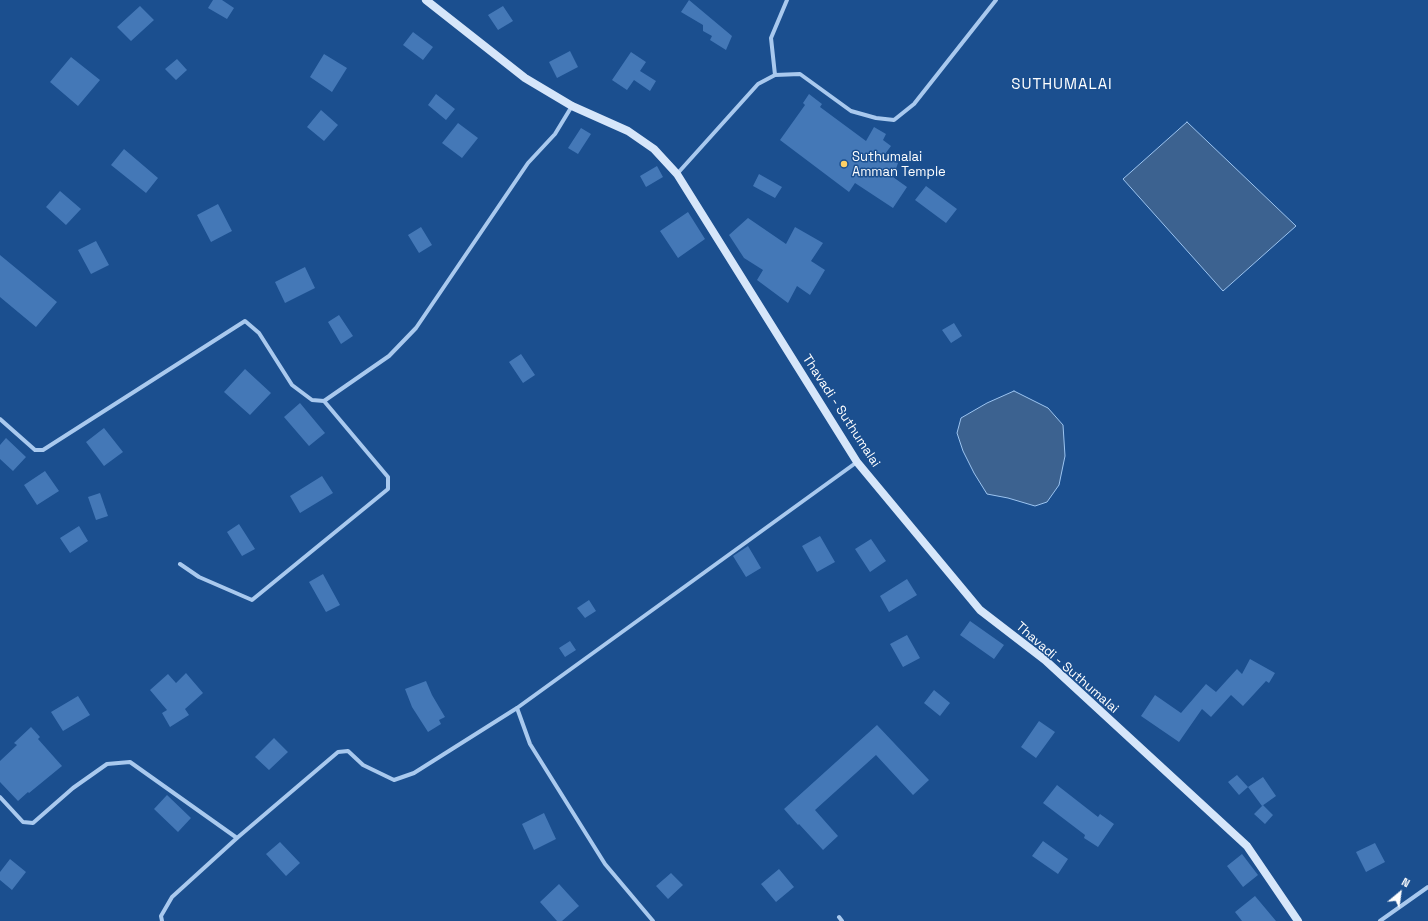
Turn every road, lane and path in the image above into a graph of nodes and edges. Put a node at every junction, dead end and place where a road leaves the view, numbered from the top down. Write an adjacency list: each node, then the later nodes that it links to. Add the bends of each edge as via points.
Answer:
1 (426, 0): 5 (main road, Thavadi - Suthumalai, via 525,78)
2 (788, 0): 4 (street, via 771,38)
3 (996, 0): 4 (street, via 914,104 894,120 851,111 800,74)
4 (775, 75): 6 (street, via 758,84)
5 (572, 106): 6 (main road, Thavadi - Suthumalai, via 628,131 654,149); 7 (street, via 555,134 528,163 416,328 389,356)
6 (677, 174): 9 (main road, Thavadi - Suthumalai)
7 (324, 401): 8 (street, via 312,400 292,385 259,333 245,321 43,450 35,450); 10 (street, via 388,477 388,489 252,600 199,577)
8 (0, 419)
9 (857, 462): 11 (street); 19 (main road, Thavadi - Suthumalai, via 980,610 1045,660 1247,846)
10 (180, 564)
11 (517, 708): 13 (street, via 414,773 394,780 363,765 348,751 338,752); 17 (street, via 530,744 605,864)
12 (0, 797): 13 (street, via 23,822 32,823 73,788 108,764 130,762)
13 (237, 838): 16 (street, via 172,898)
14 (1428, 887): 20 (street)
15 (839, 917): 18 (street)
16 (162, 921)
17 (653, 921)
18 (842, 921)
19 (1298, 921)
20 (1380, 921)

